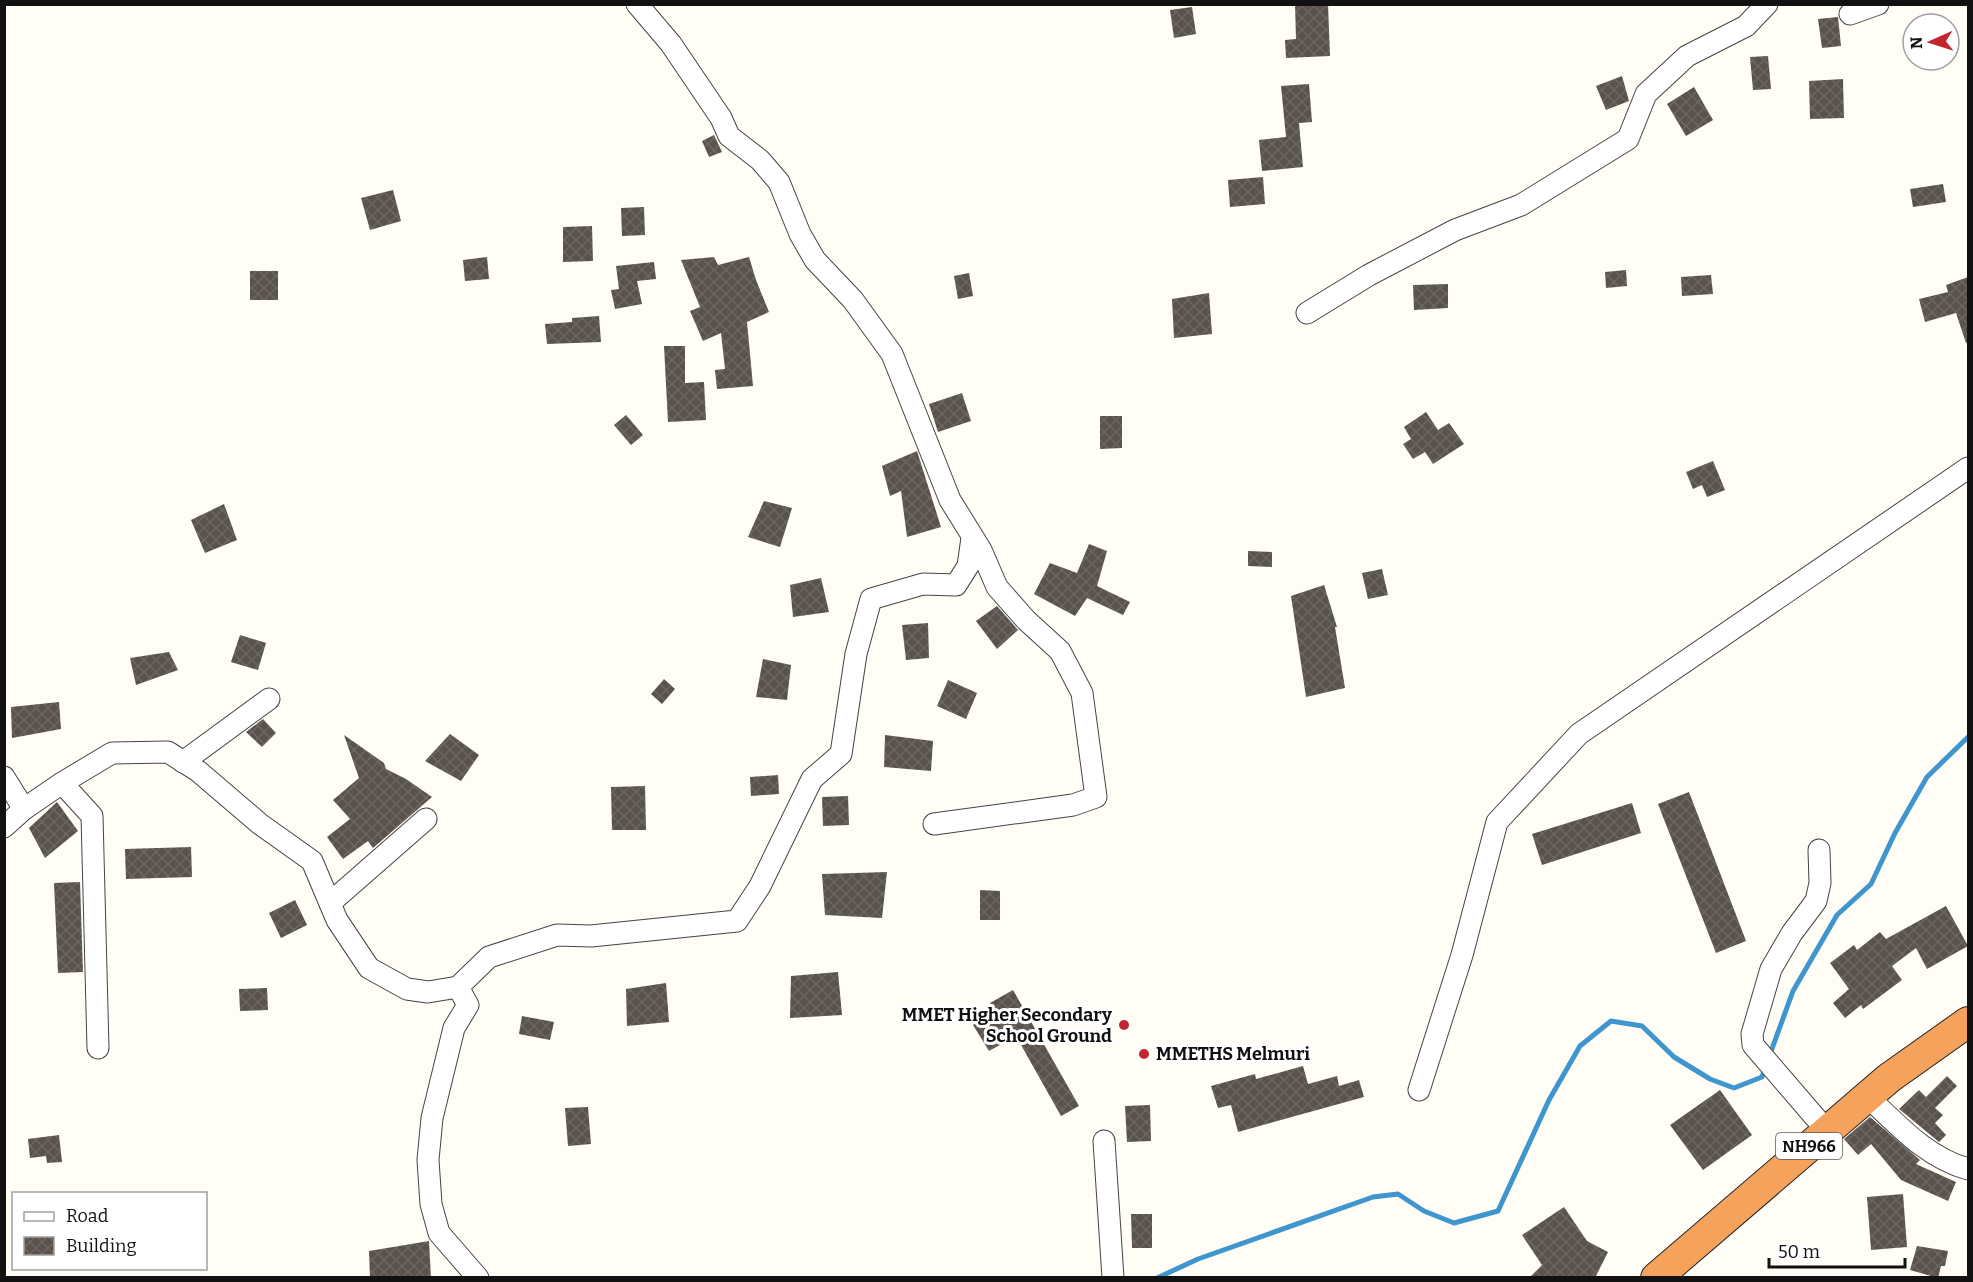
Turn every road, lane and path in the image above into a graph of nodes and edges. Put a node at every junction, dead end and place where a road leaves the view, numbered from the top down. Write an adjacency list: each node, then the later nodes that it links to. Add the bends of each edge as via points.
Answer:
1 (637, 4): 7 (street, via 670,44 729,136 760,160 778,182 815,260 853,300 892,354 950,500)
2 (1767, 4): 5 (street, via 1746,26 1687,56 1646,94 1628,139 1521,205 1455,230)
3 (1878, 4): 4 (street)
4 (1850, 14)
5 (1307, 313)
6 (1968, 468): 21 (street, via 1579,734 1497,822 1462,955)
7 (972, 538): 14 (street, via 997,587 1060,651 1082,693 1096,797 1073,806); 18 (street, via 968,566 956,585 923,584 871,599 856,654 841,754 812,779 760,886 736,921 591,936 557,935 489,957)
8 (269, 699): 9 (street)
9 (183, 762): 11 (street, via 168,752 112,753); 17 (street, via 312,861)
10 (4, 777): 12 (street)
11 (62, 783): 12 (street); 20 (street, via 92,816)
12 (24, 809): 15 (street)
13 (426, 819): 17 (street)
14 (934, 824)
15 (4, 827)
16 (1819, 850): 23 (street, via 1816,901 1771,969 1752,1034 1754,1045)
17 (330, 903): 18 (street, via 369,968 406,989 428,992)
18 (458, 987): 27 (street, via 468,1005 454,1028 432,1118 431,1204 439,1233)
19 (1968, 1022): 22 (highway, NH966)
20 (98, 1048)
21 (1419, 1090)
22 (1868, 1096): 23 (highway, NH966); 25 (street, via 1923,1148)
23 (1819, 1122): 26 (highway, NH966)
24 (1104, 1141): 28 (street)
25 (1968, 1169)
26 (1667, 1274)
27 (478, 1278)
28 (1113, 1278)

